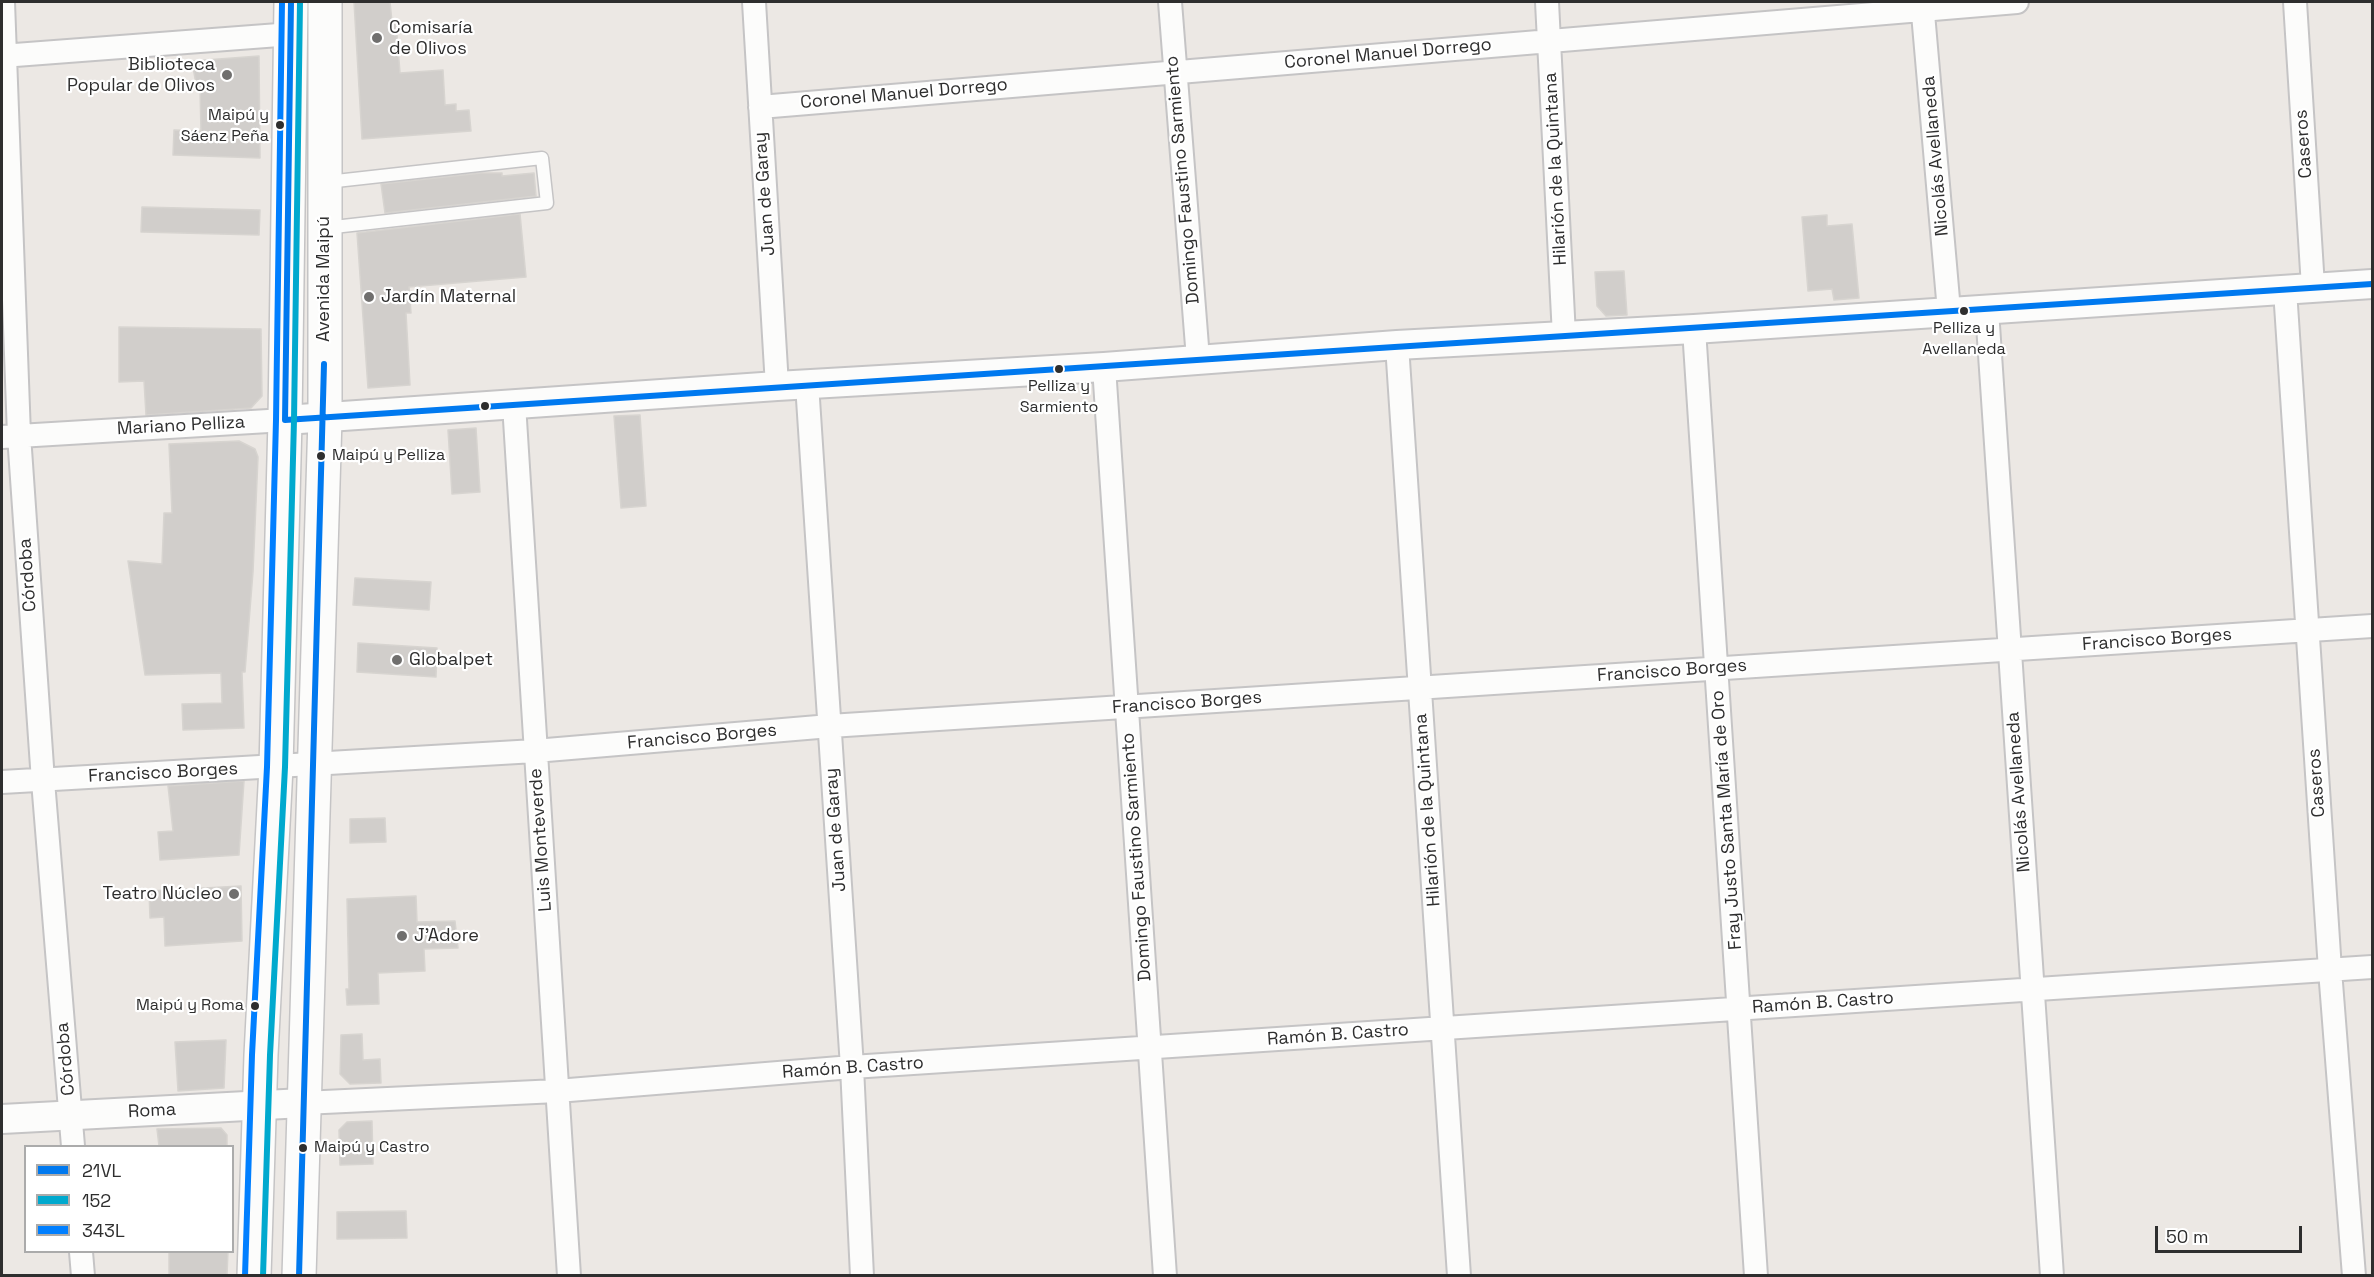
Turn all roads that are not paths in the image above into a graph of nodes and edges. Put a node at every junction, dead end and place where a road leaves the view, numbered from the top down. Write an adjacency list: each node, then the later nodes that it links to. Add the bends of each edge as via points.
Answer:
1 (3, 2): 12 (street, Córdoba)
2 (291, 2): 10 (main road, Avenida Maipú)
3 (325, 2): 15 (main road, Avenida Maipú)
4 (754, 2): 14 (street, Juan de Garay)
5 (1170, 2): 13 (street, Domingo Faustino Sarmiento)
6 (1547, 2): 11 (street, Hilarión de la Quintana)
7 (2016, 2): 9 (street, Coronel Manuel Dorrego)
8 (2295, 2): 18 (street, Caseros)
9 (1922, 4): 11 (street, Coronel Manuel Dorrego); 21 (street, Nicolás Avellaneda)
10 (292, 34): 12 (street); 31 (main road, Avenida Maipú)
11 (1551, 41): 13 (street, Coronel Manuel Dorrego); 23 (street, Hilarión de la Quintana)
12 (4, 56): 32 (street, Córdoba)
13 (1174, 71): 14 (street, Coronel Manuel Dorrego); 25 (street, Domingo Faustino Sarmiento)
14 (760, 107): 28 (street, Juan de Garay)
15 (323, 183): 16 (main road, Avenida Maipú); 16 (lane, via 542,158 547,203)
16 (324, 228): 30 (main road, Avenida Maipú)
17 (2373, 284): 18 (street, Mariano Pelliza)
18 (2313, 287): 19 (street, Mariano Pelliza)
19 (2285, 290): 20 (street, Mariano Pelliza); 34 (street, Caseros)
20 (1987, 309): 21 (street, Mariano Pelliza); 35 (street, Nicolás Avellaneda)
21 (1949, 311): 22 (street, Mariano Pelliza)
22 (1694, 329): 23 (street, Mariano Pelliza); 36 (street, Fray Justo Santa María de Oro)
23 (1564, 336): 24 (street, Mariano Pelliza)
24 (1397, 345): 25 (street, Mariano Pelliza); 37 (street, Hilarión de la Quintana)
25 (1198, 359): 26 (street, Mariano Pelliza)
26 (1104, 367): 27 (street, Mariano Pelliza); 38 (street, Domingo Faustino Sarmiento)
27 (807, 384): 28 (street, Mariano Pelliza); 39 (street, Juan de Garay)
28 (777, 386): 29 (street, Mariano Pelliza)
29 (514, 404): 30 (street, Mariano Pelliza); 40 (street, Luis Monteverde)
30 (325, 418): 31 (street, Mariano Pelliza); 41 (main road, Avenida Maipú)
31 (285, 420): 32 (street, Mariano Pelliza); 42 (main road, Avenida Maipú)
32 (10, 436): 43 (street, Córdoba)
33 (2373, 626): 34 (street, Francisco Borges)
34 (2307, 630): 35 (street, Francisco Borges); 46 (street, Caseros)
35 (2010, 650): 36 (street, Francisco Borges); 47 (street, Nicolás Avellaneda)
36 (1717, 669): 37 (street, Francisco Borges); 48 (street, Fray Justo Santa María de Oro)
37 (1420, 688): 38 (street, Francisco Borges); 49 (street, Hilarión de la Quintana)
38 (1127, 707): 39 (street, Francisco Borges); 50 (street, Domingo Faustino Sarmiento)
39 (830, 726): 40 (street, Francisco Borges); 51 (street, Juan de Garay)
40 (535, 751): 41 (street, Francisco Borges); 52 (street, Luis Monteverde)
41 (314, 764): 42 (street, Francisco Borges); 53 (main road, Avenida Maipú)
42 (276, 767): 43 (street, Francisco Borges); 54 (main road, Avenida Maipú)
43 (43, 781): 44 (street, Francisco Borges); 55 (street, Córdoba)
44 (2, 782)
45 (2373, 967): 46 (street, Ramón B. Castro)
46 (2330, 970): 47 (street, Ramón B. Castro); 68 (street, Caseros)
47 (2033, 990): 48 (street, Ramón B. Castro); 67 (street, Nicolás Avellaneda)
48 (1739, 1009): 49 (street, Ramón B. Castro); 66 (street, Fray Justo Santa María de Oro)
49 (1443, 1029): 50 (street, Ramón B. Castro); 65 (street, Hilarión de la Quintana)
50 (1150, 1048): 51 (street, Ramón B. Castro); 64 (street, Domingo Faustino Sarmiento)
51 (852, 1067): 52 (street, Ramón B. Castro); 63 (street, Juan de Garay)
52 (557, 1091): 53 (street, Ramón B. Castro); 62 (street, Luis Monteverde)
53 (303, 1103): 54 (street, Roma); 61 (main road, Avenida Maipú)
54 (260, 1106): 55 (street, Roma); 60 (main road, Avenida Maipú)
55 (70, 1116): 56 (street, Roma); 57 (street, Córdoba)
56 (2, 1119)
57 (73, 1145)
58 (81, 1253): 59 (street)
59 (83, 1275)
60 (254, 1275)
61 (299, 1275)
62 (569, 1275)
63 (862, 1275)
64 (1165, 1275)
65 (1460, 1275)
66 (1756, 1275)
67 (2052, 1275)
68 (2354, 1275)

